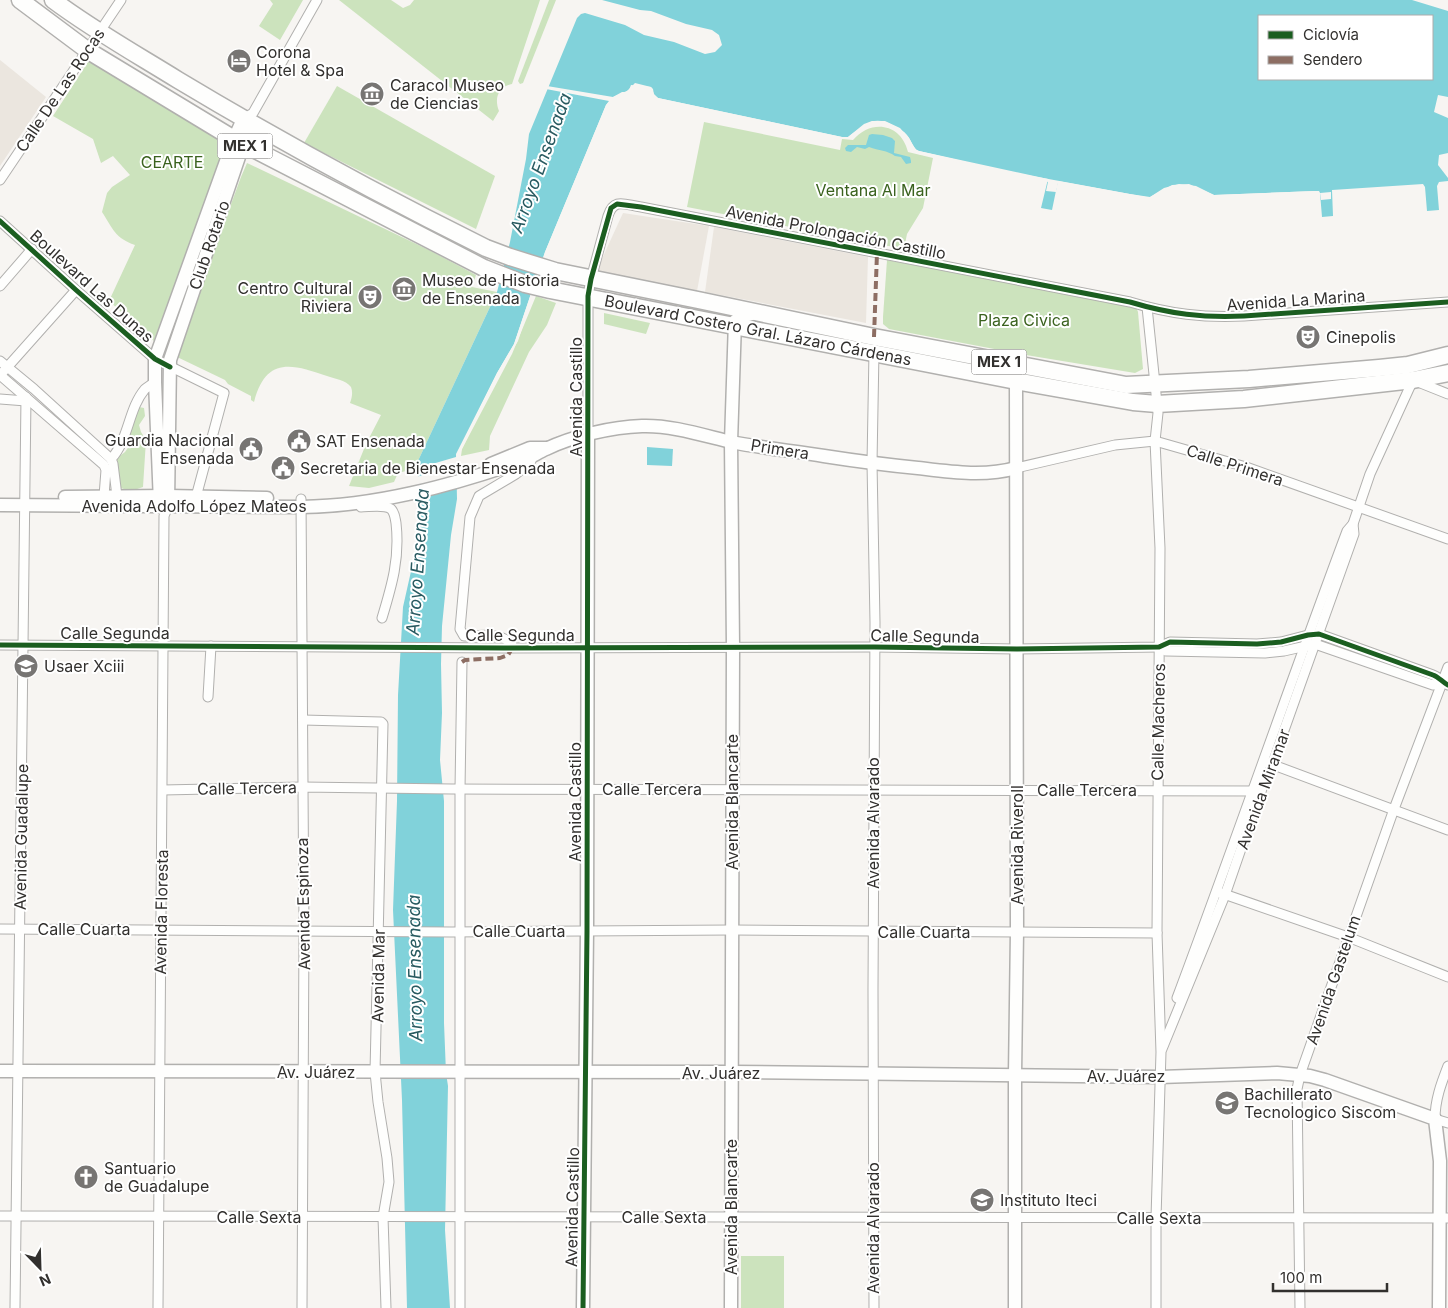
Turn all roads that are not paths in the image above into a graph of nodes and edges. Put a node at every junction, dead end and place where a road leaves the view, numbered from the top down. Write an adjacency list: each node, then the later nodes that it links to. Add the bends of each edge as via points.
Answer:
1 (20, 0): 6 (highway, Boulevard Costero Gral. Lázaro Cárdenas / MEX 1)
2 (53, 0): 5 (highway, Boulevard Costero Gral. Lázaro Cárdenas / MEX 1)
3 (121, 0): 5 (street, Calle De Las Rocas)
4 (317, 0): 7 (street)
5 (99, 32): 6 (street, Calle De Las Rocas); 7 (highway, Boulevard Costero Gral. Lázaro Cárdenas / MEX 1)
6 (87, 50): 8 (highway, Boulevard Costero Gral. Lázaro Cárdenas / MEX 1); 9 (street, Calle De Las Rocas)
7 (250, 119): 8 (main road, Club Rotario); 12 (highway, Boulevard Costero Gral. Lázaro Cárdenas / MEX 1, via 491,250 554,271)
8 (238, 142): 15 (highway, Boulevard Costero Gral. Lázaro Cárdenas / MEX 1, via 484,268 526,284); 22 (main road, Club Rotario); 25 (main road, Club Rotario)
9 (0, 180)
10 (0, 221): 11 (street, Boulevard Las Dunas)
11 (32, 249): 13 (street); 14 (street, Boulevard Las Dunas)
12 (591, 279): 15 (street, Avenida Prolongación Castillo); 17 (street, Avenida Prolongación Castillo, via 611,208 617,204); 18 (highway, Boulevard Costero Gral. Lázaro Cárdenas / MEX 1)
13 (0, 286)
14 (76, 290): 22 (street, Boulevard Las Dunas); 24 (street)
15 (588, 296): 19 (highway, Boulevard Costero Gral. Lázaro Cárdenas / MEX 1); 39 (street, Avenida Castillo)
16 (1448, 302): 17 (street, Avenida La Marina, via 1214,317)
17 (1147, 307): 31 (street, Calle Macheros)
18 (758, 313): 19 (main road, via 737,319); 20 (highway, Boulevard Costero Gral. Lázaro Cárdenas / MEX 1)
19 (734, 327): 20 (highway, Boulevard Costero Gral. Lázaro Cárdenas / MEX 1); 41 (main road, Avenida Blancarte)
20 (874, 345): 29 (highway, Boulevard Costero Gral. Lázaro Cárdenas / MEX 1); 31 (highway, Boulevard Costero Gral. Lázaro Cárdenas / MEX 1, via 1126,385); 44 (street, Avenida Alvarado)
21 (1448, 355): 23 (highway, Boulevard Costero Gral. Lázaro Cárdenas / MEX 1)
22 (156, 359): 25 (street, Boulevard Las Dunas); 30 (main road, Avenida Floresta)
23 (1426, 360): 26 (highway, Boulevard Costero Gral. Lázaro Cárdenas / MEX 1); 28 (street)
24 (3, 364): 27 (street); 32 (street)
25 (170, 367): 49 (street, Boulevard Las Dunas, via 224,393); 53 (main road, Avenida Floresta)
26 (1410, 372): 28 (highway, Boulevard Costero Gral. Lázaro Cárdenas / MEX 1); 31 (highway, Boulevard Costero Gral. Lázaro Cárdenas / MEX 1); 33 (street); 37 (highway, Boulevard Costero Gral. Lázaro Cárdenas / MEX 1, via 1244,399); 55 (street, Avenida Miramar)
27 (0, 375): 35 (street)
28 (1444, 377)
29 (1016, 381): 37 (highway, Boulevard Costero Gral. Lázaro Cárdenas / MEX 1); 45 (main road, Avenida Riveroll)
30 (155, 382): 36 (street); 38 (main road, Avenida Floresta)
31 (1156, 384): 37 (street, Calle Macheros)
32 (34, 388): 35 (street); 43 (street)
33 (1448, 394)
34 (0, 399): 35 (street)
35 (26, 399): 46 (street, via 104,466); 50 (street, Avenida Guadalupe)
36 (138, 402): 38 (street); 43 (street)
37 (1157, 404): 40 (street, Calle Macheros)
38 (156, 408): 53 (main road, Avenida Floresta)
39 (588, 435): 41 (main road, Primera, via 642,426); 42 (main road, Primera); 72 (main road, Avenida Castillo)
40 (1155, 441): 45 (street, Calle Primera, via 1115,444); 55 (street, Calle Primera, via 1246,467); 70 (street, Calle Macheros)
41 (731, 442): 44 (main road, Primera); 68 (main road, Avenida Blancarte)
42 (531, 452): 51 (main road, via 474,473 394,494 382,493); 71 (street, via 530,463 479,496 470,516 460,629 464,636 498,636 510,642)
43 (111, 459): 47 (street)
44 (872, 463): 45 (main road, Primera, via 974,473 999,473); 69 (street, Avenida Alvarado)
45 (1016, 468): 73 (main road, Avenida Riveroll)
46 (104, 496): 47 (main road, Avenida Adolfo López Mateos); 50 (main road, Avenida Adolfo López Mateos)
47 (117, 496): 53 (main road, Avenida Adolfo López Mateos)
48 (0, 497): 50 (main road, Avenida Adolfo López Mateos)
49 (196, 497): 52 (main road, Avenida Adolfo López Mateos); 53 (main road, Avenida Adolfo López Mateos)
50 (25, 501): 53 (main road, Avenida Adolfo López Mateos); 54 (main road, Avenida Adolfo López Mateos); 63 (street, Avenida Guadalupe)
51 (349, 501): 52 (main road); 58 (street, via 354,507 386,507 393,511 398,542 396,569)
52 (301, 503): 53 (main road, Avenida Adolfo López Mateos); 67 (street, Avenida Espinoza)
53 (164, 504): 64 (street, Avenida Floresta)
54 (0, 505)
55 (1359, 507): 56 (street, Avenida Miramar); 57 (street, Calle Primera)
56 (1353, 524): 59 (street, Avenida Miramar, via 1354,534); 60 (street, Avenida Miramar)
57 (1448, 539)
58 (382, 618)
59 (1319, 634): 60 (street, Calle Segunda); 61 (street, Avenida Miramar); 76 (street, Calle Segunda, via 1432,674)
60 (1308, 635): 65 (street, Avenida Miramar); 70 (street, Calle Segunda, via 1281,642)
61 (1316, 644): 65 (street, Calle Segunda); 76 (street, Calle Segunda, via 1433,685); 80 (street, Avenida Miramar)
62 (0, 645): 63 (street, Calle Segunda)
63 (23, 645): 64 (street, Calle Segunda); 95 (street, Avenida Guadalupe)
64 (163, 645): 66 (street, Calle Segunda); 85 (street, Avenida Floresta)
65 (1304, 645): 70 (street, Calle Segunda, via 1265,653); 79 (street, Avenida Miramar)
66 (211, 646): 67 (street, Calle Segunda); 77 (street)
67 (303, 646): 71 (street, Calle Segunda); 78 (street, Avenida Espinoza)
68 (733, 647): 69 (street, Calle Segunda); 72 (street, Calle Segunda); 86 (main road, Avenida Blancarte)
69 (874, 647): 73 (street, Calle Segunda); 87 (street, Avenida Alvarado)
70 (1164, 647): 73 (street, Calle Segunda); 89 (street, Calle Macheros)
71 (509, 648): 72 (street, Calle Segunda)
72 (588, 648): 84 (main road, Avenida Castillo)
73 (1017, 649): 88 (main road, Avenida Riveroll)
74 (462, 662): 83 (street)
75 (1448, 667): 76 (street, Avenida Gastelum)
76 (1445, 684): 91 (street, Avenida Gastelum)
77 (208, 696)
78 (302, 720): 81 (street, Avenida Espinoza); 82 (street, Avenida Mar, via 383,722)
79 (1263, 761): 80 (street); 90 (street, Avenida Miramar)
80 (1272, 764): 90 (street, Avenida Miramar); 91 (street)
81 (302, 787): 82 (street, Calle Tercera); 85 (street, Calle Tercera); 97 (street, Avenida Espinoza)
82 (384, 788): 83 (street, Calle Tercera); 98 (street, Avenida Mar)
83 (456, 789): 84 (street, Calle Tercera); 102 (street)
84 (588, 789): 86 (street, Calle Tercera); 100 (main road, Avenida Castillo)
85 (163, 790): 96 (street, Avenida Floresta)
86 (733, 790): 87 (street, Calle Tercera); 99 (main road, Avenida Blancarte)
87 (873, 790): 88 (street, Calle Tercera); 103 (street, Avenida Alvarado)
88 (1016, 790): 89 (street, Calle Tercera); 101 (main road, Avenida Riveroll)
89 (1158, 790): 90 (street, Calle Tercera); 104 (street, Calle Macheros)
90 (1256, 791): 93 (street, Avenida Miramar)
91 (1394, 809): 92 (street); 105 (street, Avenida Gastelum)
92 (1448, 830)
93 (1221, 894): 105 (street); 108 (street, Avenida Miramar)
94 (0, 929): 95 (street, Calle Cuarta)
95 (20, 929): 96 (street, Calle Cuarta); 112 (street, Avenida Guadalupe)
96 (161, 930): 97 (street, Calle Cuarta); 113 (street, Avenida Floresta)
97 (304, 930): 98 (street, Calle Cuarta); 114 (street, Avenida Espinoza)
98 (384, 930): 102 (street, Calle Cuarta); 115 (street, Avenida Mar)
99 (732, 930): 100 (street, Calle Cuarta); 103 (street, Calle Cuarta); 116 (main road, Avenida Blancarte)
100 (587, 931): 102 (street, Calle Cuarta); 118 (main road, Avenida Castillo)
101 (1017, 931): 103 (street, Calle Cuarta); 104 (street, Calle Cuarta); 120 (main road, Avenida Riveroll)
102 (457, 932): 117 (street)
103 (873, 932): 119 (street, Avenida Alvarado)
104 (1157, 933): 107 (street, Calle Macheros)
105 (1348, 937): 106 (street); 121 (street, Avenida Gastelum)
106 (1448, 977)
107 (1159, 995): 108 (street); 109 (street, Calle Macheros)
108 (1180, 999): 109 (street, Avenida Miramar)
109 (1161, 1052): 122 (street, Calle Macheros)
110 (1448, 1066): 123 (street, via 1436,1100)
111 (0, 1071): 112 (main road, Av. Juárez)
112 (18, 1072): 113 (main road, Av. Juárez); 126 (street, Avenida Guadalupe)
113 (160, 1072): 114 (main road, Av. Juárez); 127 (street, Avenida Floresta)
114 (304, 1072): 115 (main road, Av. Juárez); 128 (street, Avenida Espinoza)
115 (376, 1072): 117 (main road, Av. Juárez); 129 (street, Avenida Mar, via 389,1182)
116 (732, 1072): 118 (main road, Av. Juárez); 119 (main road, Av. Juárez); 132 (main road, Avenida Blancarte)
117 (461, 1073): 118 (main road, Av. Juárez); 130 (street)
118 (586, 1073): 131 (main road, Avenida Castillo)
119 (873, 1074): 120 (main road, Av. Juárez); 133 (street, Avenida Alvarado)
120 (1015, 1075): 122 (main road, Av. Juárez); 134 (main road, Avenida Riveroll)
121 (1300, 1075): 122 (main road, Av. Juárez); 123 (main road, Av. Juárez, via 1325,1080); 136 (street, Avenida Gastelum)
122 (1160, 1077): 135 (street)
123 (1435, 1119): 124 (street); 137 (main road)
124 (1448, 1123)
125 (0, 1216): 126 (street, Calle Sexta)
126 (16, 1216): 127 (street, Calle Sexta); 138 (street, Avenida Guadalupe)
127 (159, 1217): 128 (street, Calle Sexta); 139 (street, Avenida Floresta)
128 (302, 1217): 129 (street, Calle Sexta); 140 (street, Avenida Espinoza)
129 (386, 1217): 130 (street, Calle Sexta); 141 (street, Avenida Mar)
130 (458, 1217): 131 (street, Calle Sexta); 142 (street)
131 (584, 1217): 132 (street, Calle Sexta); 143 (main road, Avenida Castillo)
132 (731, 1218): 133 (street, Calle Sexta); 144 (main road, Avenida Blancarte)
133 (873, 1218): 134 (street, Calle Sexta); 145 (street, Avenida Alvarado)
134 (1014, 1218): 135 (street, Calle Sexta); 146 (main road, Avenida Riveroll)
135 (1156, 1218): 136 (street, Calle Sexta); 147 (street)
136 (1299, 1218): 137 (street, Calle Sexta); 148 (street, Avenida Gastelum)
137 (1444, 1218): 149 (main road)
138 (15, 1308)
139 (158, 1308)
140 (302, 1308)
141 (386, 1308)
142 (460, 1308)
143 (583, 1308)
144 (731, 1308)
145 (874, 1308)
146 (1015, 1308)
147 (1156, 1308)
148 (1300, 1308)
149 (1438, 1308)

